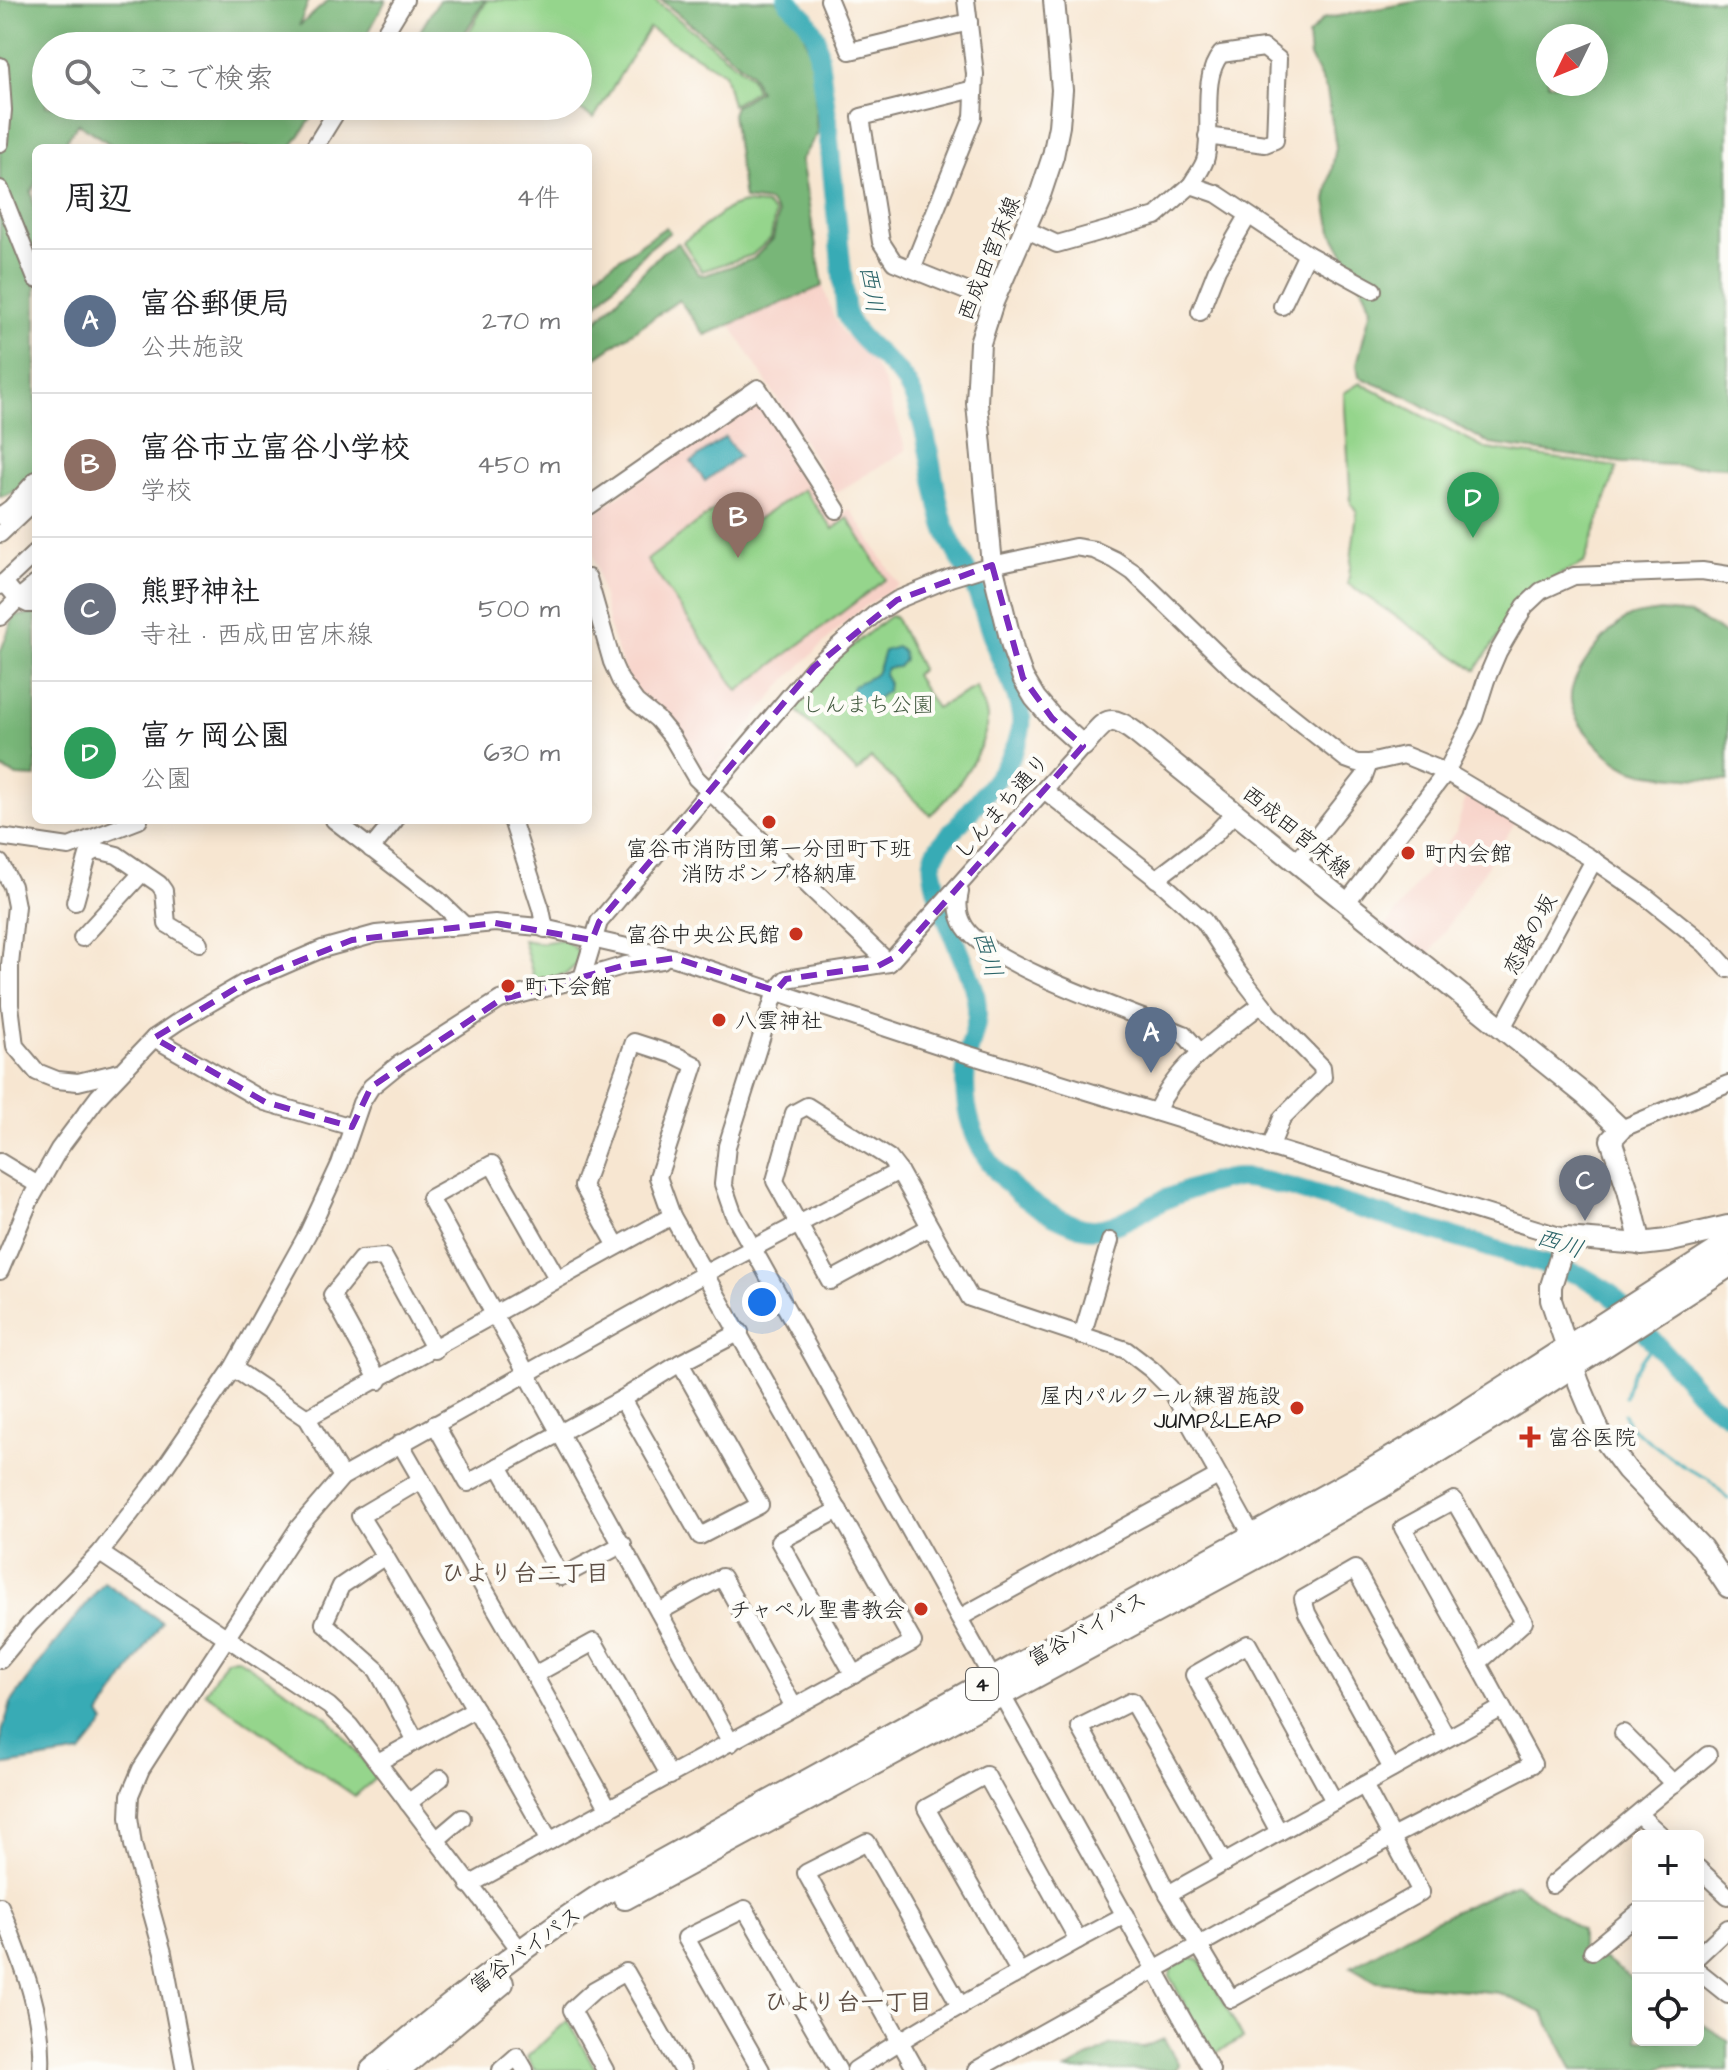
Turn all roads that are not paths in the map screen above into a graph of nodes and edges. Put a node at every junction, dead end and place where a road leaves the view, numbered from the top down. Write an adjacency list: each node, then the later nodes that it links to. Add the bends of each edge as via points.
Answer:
1 (405, 0): 6 (street)
2 (829, 0): 5 (street, via 850,51)
3 (966, 0): 5 (street)
4 (1054, 0): 16 (main road, 西成田宮床線, via 1062,90 1059,126)
5 (969, 22): 8 (street)
6 (386, 32)
7 (0, 66): 11 (street)
8 (974, 89): 19 (street, via 967,135); 19 (street, via 861,117 881,242 894,262)
9 (331, 120): 12 (street)
10 (1207, 136): 10 (street, via 1211,64 1221,54 1264,48 1278,59 1275,140 1265,144); 13 (street, via 1206,159)
11 (0, 143)
12 (316, 144)
13 (1191, 185): 15 (street, via 1217,194); 16 (street, via 1156,216 1057,244)
14 (0, 189): 18 (street)
15 (1248, 216): 17 (street); 23 (street, via 1217,269)
16 (1025, 229): 21 (main road, 西成田宮床線)
17 (1307, 254): 20 (street); 22 (street)
18 (32, 269)
19 (912, 269): 21 (street)
20 (1373, 290)
21 (993, 302): 31 (main road, 西成田宮床線, via 980,343 977,391)
22 (1282, 306)
23 (1200, 312)
24 (32, 485): 28 (street)
25 (592, 503): 27 (street, via 758,388)
26 (32, 504): 29 (street)
27 (837, 510)
28 (0, 516)
29 (0, 534)
30 (32, 556): 33 (street)
31 (986, 567): 39 (main road, 西成田宮床線, via 1023,678 1052,718); 40 (street, via 1075,547 1115,560 1248,682 1346,759); 43 (street, via 897,600 845,638)
32 (1728, 575): 41 (street, via 1702,571 1574,576 1541,591 1525,606 1498,652 1474,718)
33 (2, 584): 36 (street)
34 (32, 587): 36 (street)
35 (592, 592): 43 (street, via 620,680 672,737)
36 (18, 599): 37 (street); 38 (street)
37 (32, 604)
38 (0, 617)
39 (1083, 746): 42 (street, しんまち通り); 44 (main road, 西成田宮床線, via 1105,723 1119,721)
40 (1369, 763): 41 (street, via 1404,755); 53 (street, via 1364,777)
41 (1446, 772): 52 (street); 59 (street)
42 (1044, 790): 56 (street); 57 (street, しんまち通り)
43 (707, 791): 63 (street, via 599,922); 66 (street)
44 (1235, 812): 53 (main road, 西成田宮床線); 56 (street)
45 (132, 824): 50 (street)
46 (339, 824): 51 (street)
47 (392, 824): 51 (street)
48 (513, 824): 61 (street)
49 (0, 837): 50 (street)
50 (93, 846): 55 (street); 58 (street)
51 (371, 849): 60 (street)
52 (1594, 860): 67 (street, via 1705,944); 71 (street, 恋路の坂)
53 (1297, 862): 59 (main road, 西成田宮床線)
54 (0, 863): 74 (street, via 16,906 10,992 15,1046 37,1072 57,1080 78,1082)
55 (142, 873): 62 (street); 64 (street, via 164,891 167,924)
56 (1156, 879): 70 (street, via 1204,921)
57 (954, 892): 66 (street, しんまち通り); 73 (street, via 960,892 957,905 965,928 981,942 1024,969 1184,1034)
58 (75, 902)
59 (1347, 902): 71 (main road, 西成田宮床線)
60 (464, 925): 61 (street); 72 (street, via 376,934 322,949 246,982)
61 (545, 929): 63 (street)
62 (82, 938)
63 (592, 940): 65 (street); 68 (street)
64 (199, 943)
65 (675, 958): 68 (street); 69 (street)
66 (889, 963): 69 (street, via 786,979)
67 (1728, 969)
68 (582, 978): 77 (street, via 500,1000 398,1065 371,1087)
69 (776, 991): 76 (street); 92 (street, via 722,1171 733,1213)
70 (1262, 1004): 73 (street); 79 (street, via 1322,1067 1323,1077 1282,1118)
71 (1502, 1028): 78 (main road, 西成田宮床線)
72 (154, 1038): 74 (street); 77 (street, via 265,1102)
73 (1200, 1052): 76 (street)
74 (119, 1072): 82 (street, via 76,1124)
75 (1728, 1084): 78 (street)
76 (1156, 1112): 79 (street)
77 (352, 1127): 104 (street, via 308,1233)
78 (1621, 1129): 89 (main road, via 1611,1140)
79 (1270, 1148): 88 (street)
80 (0, 1162): 82 (street)
81 (899, 1171): 84 (street); 84 (street, via 889,1158 807,1106 794,1113 775,1181); 85 (street)
82 (38, 1185): 94 (street)
83 (672, 1216): 91 (street); 91 (street, via 658,1177 695,1065 634,1042 583,1186); 95 (street)
84 (798, 1224): 85 (street, via 830,1281); 92 (street)
85 (930, 1227): 100 (street, via 970,1298)
86 (1728, 1227): 89 (highway)
87 (1110, 1241): 100 (street)
88 (1564, 1244): 89 (main road); 102 (main road, via 1551,1286 1554,1315)
89 (1641, 1244)
90 (1728, 1244): 97 (highway, 富谷バイパス / 4)
91 (617, 1246): 96 (street)
92 (753, 1248): 95 (street); 123 (street)
93 (1728, 1266): 97 (highway, 富谷バイパス / 4)
94 (0, 1271)
95 (706, 1273): 99 (street); 105 (street)
96 (557, 1278): 98 (street); 98 (street, via 492,1164 430,1198)
97 (1642, 1309): 102 (highway, 富谷バイパス / 4)
98 (494, 1315): 101 (street); 105 (street)
99 (740, 1332): 103 (street); 116 (street)
100 (1082, 1336): 113 (street, via 1126,1350 1161,1379)
101 (435, 1350): 106 (street); 106 (street, via 384,1257 361,1259 332,1295)
102 (1570, 1357): 117 (highway, 富谷バイパス / 4); 121 (main road, via 1613,1454 1685,1529); 129 (highway, 富谷バイパス / 4, via 1381,1487)
103 (680, 1363): 107 (street); 107 (street, via 760,1505 700,1536)
104 (233, 1368): 108 (street); 119 (street)
105 (525, 1373): 109 (street); 110 (street)
106 (379, 1381): 108 (street)
107 (622, 1399): 110 (street)
108 (307, 1418): 114 (street)
109 (435, 1424): 111 (street); 112 (street, via 468,1483)
110 (559, 1432): 112 (street); 118 (street)
111 (400, 1443): 114 (street); 115 (street)
112 (499, 1466): 118 (street, via 561,1577)
113 (1218, 1476): 117 (street); 123 (street)
114 (342, 1477): 124 (street, via 299,1527)
115 (421, 1480): 120 (street, via 360,1516); 127 (street)
116 (839, 1510): 128 (street, via 913,1642); 128 (street, via 779,1541)
117 (1253, 1537): 129 (highway, 富谷バイパス / 4)
118 (623, 1544): 122 (street)
119 (100, 1553): 124 (street); 125 (street)
120 (385, 1556): 132 (street); 135 (street, via 341,1586 324,1623 377,1670)
121 (1728, 1587)
122 (659, 1612): 130 (street, via 722,1577); 136 (street)
123 (959, 1618): 129 (street)
124 (227, 1637): 138 (street, via 329,1706); 176 (street, via 148,1758 130,1795 133,1845 163,1953)
125 (0, 1660)
126 (1478, 1663): 126 (street, via 1524,1622 1454,1500 1403,1528); 131 (street)
127 (534, 1675): 140 (street, via 594,1642); 146 (street)
128 (854, 1675): 130 (street)
129 (998, 1686): 161 (street); 166 (highway, 富谷バイパス / 4, via 651,1866); 178 (highway, 富谷バイパス / 4, via 600,1912 518,1970)
130 (794, 1707): 136 (street)
131 (1502, 1708): 134 (street); 151 (street, via 1533,1764)
132 (475, 1709): 135 (street); 153 (street)
133 (1623, 1733): 142 (street)
134 (1447, 1738): 139 (street); 139 (street, via 1355,1569 1329,1583 1303,1599 1307,1613)
135 (416, 1741): 138 (street)
136 (731, 1743): 140 (street)
137 (1708, 1755): 142 (street)
138 (378, 1762): 145 (street)
139 (1392, 1769): 143 (street)
140 (670, 1776): 146 (street)
141 (441, 1778): 145 (street)
142 (1674, 1784): 147 (street)
143 (1364, 1785): 144 (street); 151 (street)
144 (1334, 1801): 150 (street); 150 (street, via 1248,1644 1194,1675)
145 (408, 1803): 152 (street)
146 (609, 1809): 153 (street)
147 (1638, 1814): 149 (street); 157 (street)
148 (462, 1818): 152 (street)
149 (1655, 1830)
150 (1279, 1832): 154 (street)
151 (1392, 1837): 165 (street); 165 (street, via 1421,1892 1231,1999)
152 (436, 1840): 156 (street)
153 (550, 1841): 156 (street)
154 (1224, 1863): 158 (street); 158 (street, via 1132,1701 1080,1727)
155 (1704, 1874): 159 (street)
156 (469, 1885): 166 (street)
157 (1552, 1885)
158 (1168, 1894): 165 (street)
159 (1728, 1896)
160 (0, 1906): 175 (street, via 35,2001)
161 (1125, 1915): 164 (street); 169 (street)
162 (1632, 1918): 168 (street)
163 (1728, 1928): 167 (street)
164 (1078, 1940): 170 (street); 170 (street, via 986,1775 926,1808)
165 (1200, 1946): 169 (street)
166 (520, 1950): 177 (highway, 富谷バイパス / 4)
167 (1704, 1950)
168 (1592, 1951)
169 (1156, 1969): 187 (street); 188 (street)
170 (1020, 1973): 173 (street)
171 (1702, 1974): 172 (street)
172 (1728, 1995)
173 (961, 2007): 174 (street); 174 (street, via 867,1842 806,1873)
174 (899, 2041): 185 (street); 186 (street)
175 (41, 2070)
176 (185, 2070)
177 (372, 2070)
178 (399, 2070)
179 (501, 2070): 180 (street, via 517,2056)
180 (525, 2070)
181 (605, 2070): 182 (street, via 572,2010 626,1972)
182 (682, 2070)
183 (761, 2070): 184 (street, via 686,1938 745,1909)
184 (838, 2070)
185 (855, 2070)
186 (916, 2070)
187 (976, 2070)
188 (1211, 2070)

